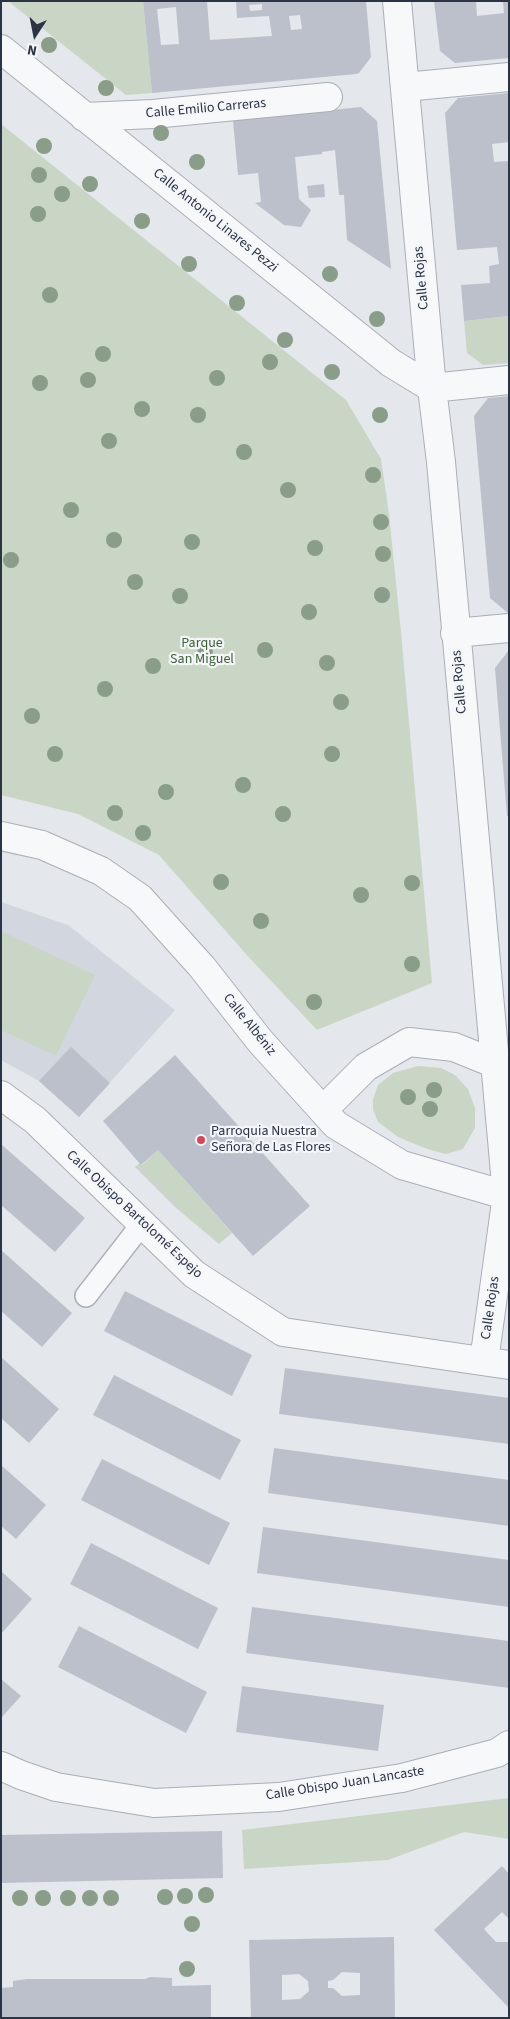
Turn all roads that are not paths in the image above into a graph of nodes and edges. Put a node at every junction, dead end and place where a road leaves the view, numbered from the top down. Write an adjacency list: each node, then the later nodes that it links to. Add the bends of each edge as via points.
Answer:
1 (397, 1): 4 (street, Calle Rojas)
2 (1, 49): 6 (street, Calle Antonio Linares Pezzi)
3 (509, 77): 4 (street)
4 (405, 87): 8 (street, Calle Rojas)
5 (328, 97): 6 (street, Calle Emilio Carreras, via 153,114)
6 (84, 117): 8 (street, Calle Antonio Linares Pezzi, via 391,363)
7 (509, 380): 8 (street)
8 (432, 388): 10 (street, Calle Rojas)
9 (509, 628): 10 (street)
10 (456, 632): 12 (street, Calle Rojas)
11 (1, 836): 15 (street, Calle Albéniz, via 42,845 101,871 140,898)
12 (498, 976): 13 (street, Calle Rojas)
13 (496, 1064): 15 (street, via 454,1047 409,1042 366,1067); 16 (street, Calle Rojas)
14 (1, 1095): 17 (street, Calle Obispo Bartolomé Espejo, via 35,1120)
15 (323, 1110): 16 (street, Calle Albéniz, via 336,1124 402,1164)
16 (508, 1195): 19 (street, Calle Rojas)
17 (142, 1224): 18 (lane); 19 (street, Calle Obispo Bartolomé Espejo, via 194,1274 283,1332)
18 (86, 1296)
19 (496, 1363)
20 (509, 1744): 21 (street, Calle Obispo Juan Lancaste, via 497,1753 402,1778 279,1797 154,1803 56,1787)
21 (1, 1766)

